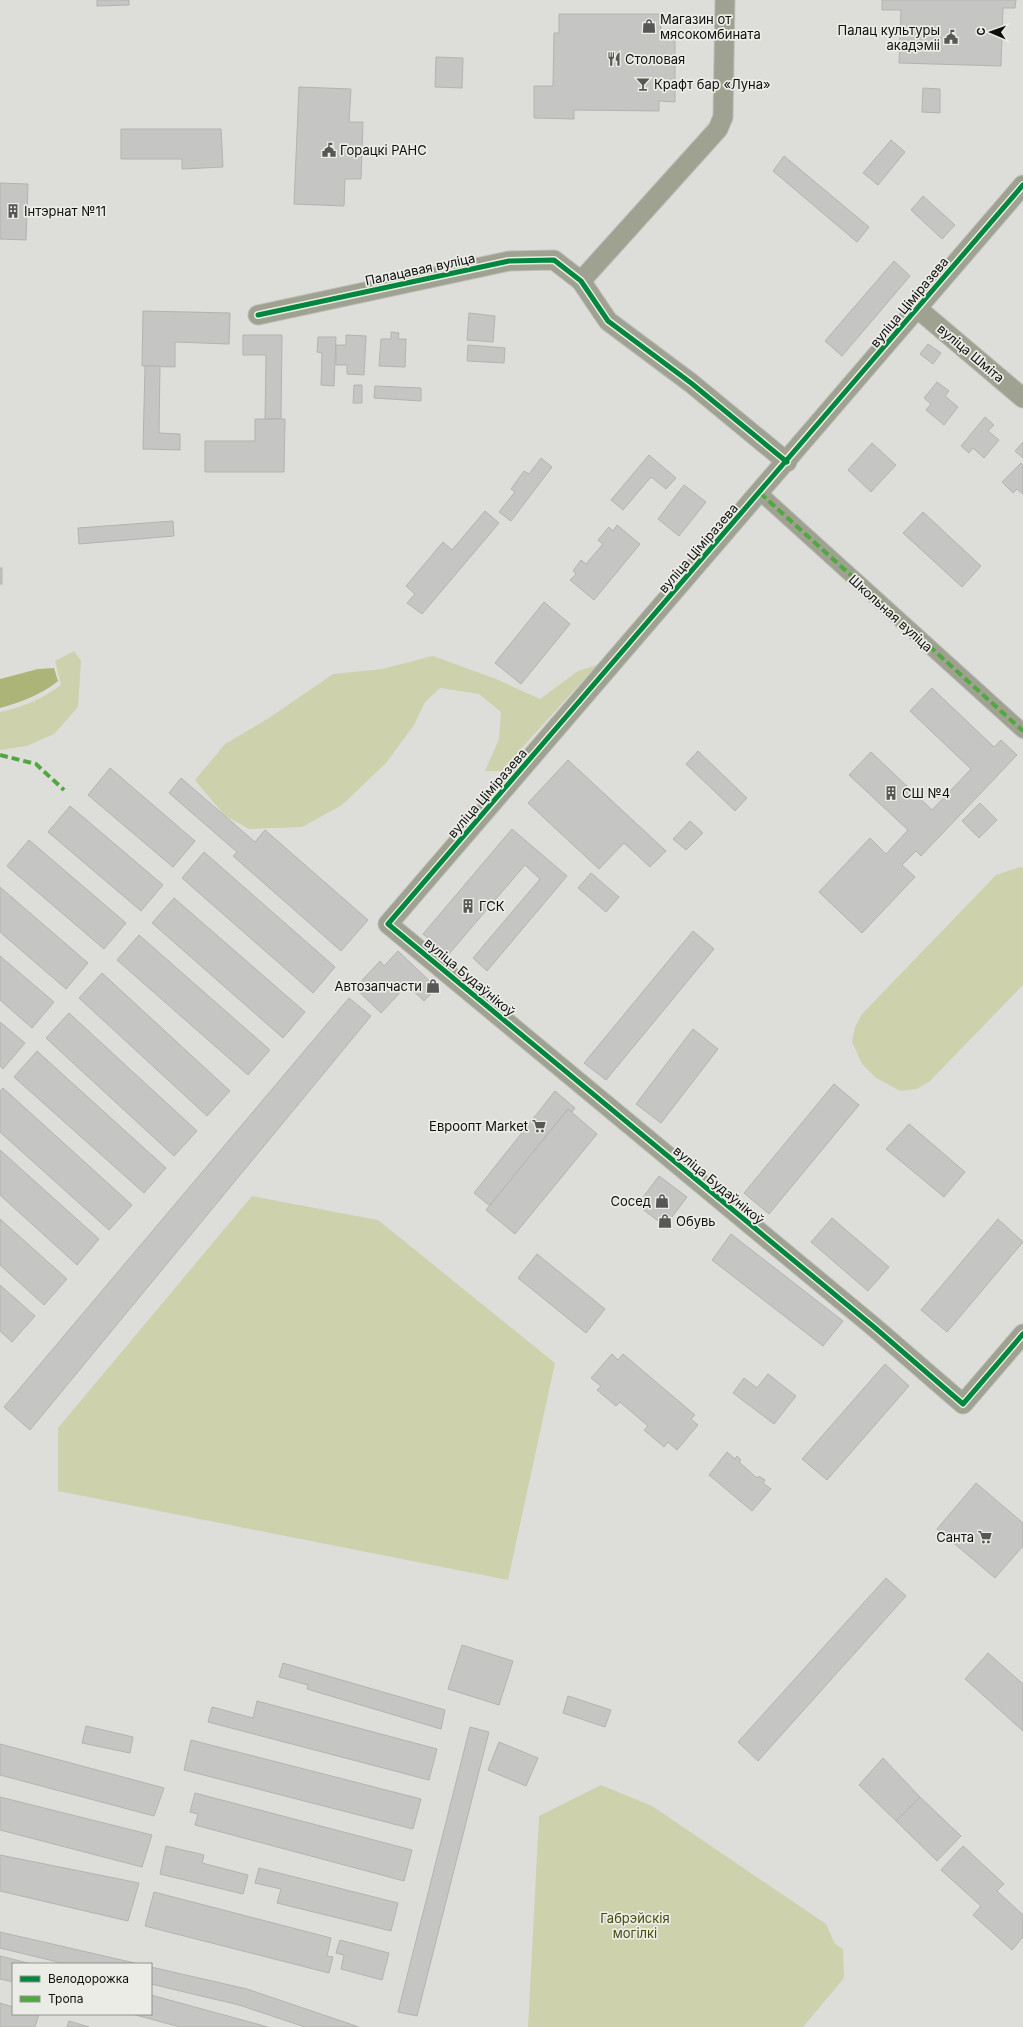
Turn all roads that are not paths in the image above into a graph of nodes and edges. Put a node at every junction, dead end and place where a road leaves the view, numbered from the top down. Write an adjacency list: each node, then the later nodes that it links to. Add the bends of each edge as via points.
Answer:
1 (725, 0): 3 (street, via 723,117 718,129)
2 (1023, 185): 4 (street, вуліца Ціміразева)
3 (581, 281): 5 (street, Палацавая вуліца, via 554,260 509,261); 7 (street, Палацавая вуліца, via 608,321 691,383)
4 (918, 309): 6 (street, вуліца Шміта); 7 (street, вуліца Ціміразева)
5 (258, 315)
6 (1023, 398)
7 (787, 462): 8 (street, вуліца Ціміразева)
8 (760, 493): 9 (street, Школьная вуліца); 10 (street, вуліца Ціміразева)
9 (1023, 731)
10 (388, 924): 11 (street, вуліца Будаўнікоў, via 874,1327 963,1404)
11 (1023, 1334)

